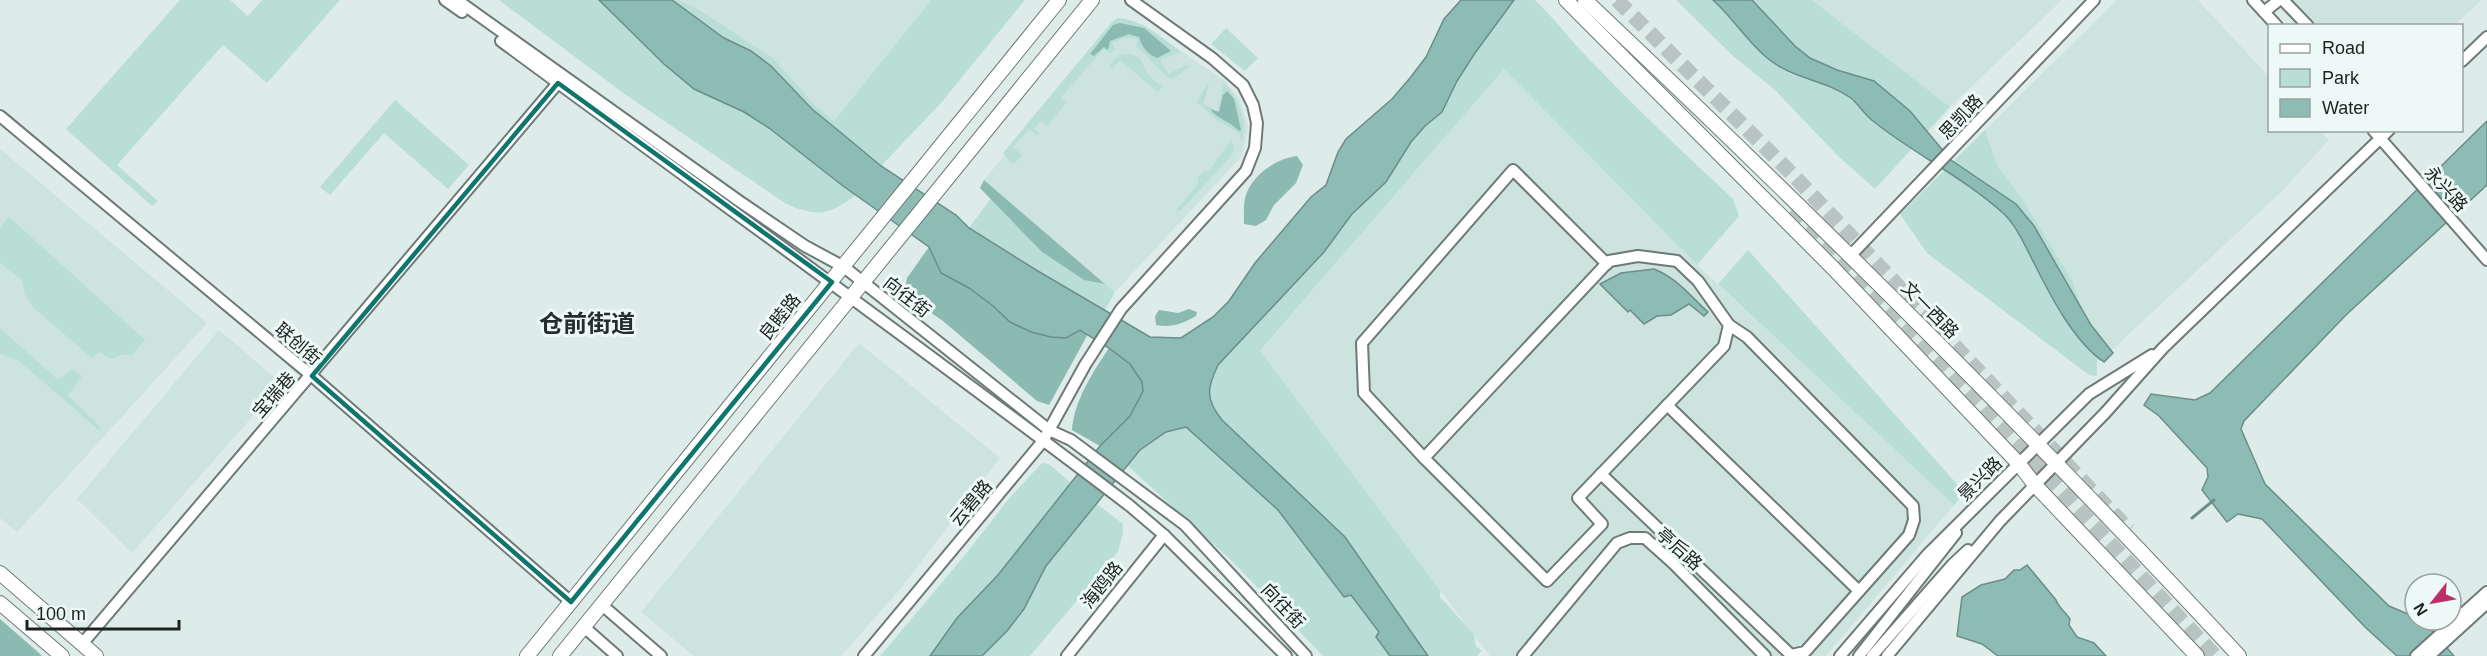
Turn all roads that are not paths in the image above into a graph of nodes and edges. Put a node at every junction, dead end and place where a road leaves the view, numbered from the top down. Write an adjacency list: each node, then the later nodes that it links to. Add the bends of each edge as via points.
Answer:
1 (446, 0): 16 (street, 向往街)
2 (457, 0): 22 (street, 向往街, via 739,201)
3 (1059, 0): 22 (main road, 良睦路)
4 (1092, 0): 24 (main road)
5 (1131, 0): 30 (street, 云碧路, via 1243,85 1257,123 1255,148 1246,171 1121,309)
6 (1566, 0): 34 (main road, via 1834,269)
7 (1585, 0): 19 (main road, 文一西路)
8 (2094, 0): 19 (street, 思凯路)
9 (2253, 0): 11 (street)
10 (2281, 0): 11 (street); 13 (street)
11 (2264, 12): 12 (street)
12 (2275, 24)
13 (2306, 24)
14 (2487, 37): 15 (street)
15 (2463, 60)
16 (558, 83): 23 (street, 向往街); 28 (street, 宝瑞巷)
17 (0, 116): 28 (street, 联创街)
18 (2377, 135): 20 (street, 永兴路); 27 (street, 景兴路)
19 (1851, 255): 32 (main road, 文一西路)
20 (2487, 260)
21 (1606, 264): 26 (street, via 1638,256 1677,261 1698,281); 33 (street); 33 (street, via 1513,170 1362,343 1364,393)
22 (844, 267): 23 (main road, 良睦路); 24 (street, 向往街)
23 (832, 282): 25 (street, 向往街); 44 (main road, 良睦路)
24 (863, 283): 25 (main road); 30 (street, 向往街)
25 (852, 297): 31 (street, 向往街); 47 (main road)
26 (1729, 325): 29 (street, via 1724,346); 42 (street, via 1747,337 1913,506 1914,520 1908,535)
27 (2163, 348): 32 (street, 景兴路, via 2089,394); 35 (street, 景兴路)
28 (312, 376): 44 (street, 联创街); 50 (street, 宝瑞巷)
29 (1666, 405): 36 (street); 42 (street)
30 (1049, 430): 31 (street, 云碧路); 60 (street, 向往街, via 1071,440 1185,525)
31 (1043, 441): 40 (street, 向往街); 57 (street, 云碧路)
32 (2037, 445): 34 (street, 景兴路); 35 (main road, 文一西路)
33 (1424, 458): 36 (street, via 1547,581 1602,524 1578,498)
34 (2019, 464): 37 (main road); 38 (street, 景兴路)
35 (2056, 464): 37 (street, 景兴路); 68 (main road, 文一西路)
36 (1600, 474): 42 (street, via 1791,655 1805,652)
37 (2035, 485): 39 (street, 景兴路); 67 (main road)
38 (1978, 504): 63 (street, 景兴路, via 1927,555); 64 (street)
39 (2000, 521): 65 (street, via 1952,565); 66 (street, 景兴路)
40 (1164, 535): 58 (street, 海鸥路); 59 (street, 向往街)
41 (0, 573): 50 (main road)
42 (1859, 591)
43 (2487, 592): 49 (street)
44 (571, 602): 53 (main road, 良睦路)
45 (0, 603): 51 (main road)
46 (2487, 603): 49 (street)
47 (602, 605): 48 (main road); 56 (street)
48 (584, 627): 54 (main road); 55 (street)
49 (2448, 633): 69 (street); 70 (street)
50 (82, 644): 52 (main road)
51 (62, 656)
52 (96, 656)
53 (527, 656)
54 (560, 656)
55 (617, 656)
56 (661, 656)
57 (864, 656)
58 (1067, 656)
59 (1286, 656)
60 (1306, 656)
61 (1523, 656): 62 (street, 亭后路, via 1617,543 1645,538)
62 (1765, 656)
63 (1840, 656)
64 (1859, 656)
65 (1872, 656)
66 (1887, 656)
67 (2197, 656)
68 (2239, 656)
69 (2416, 656)
70 (2429, 656)

